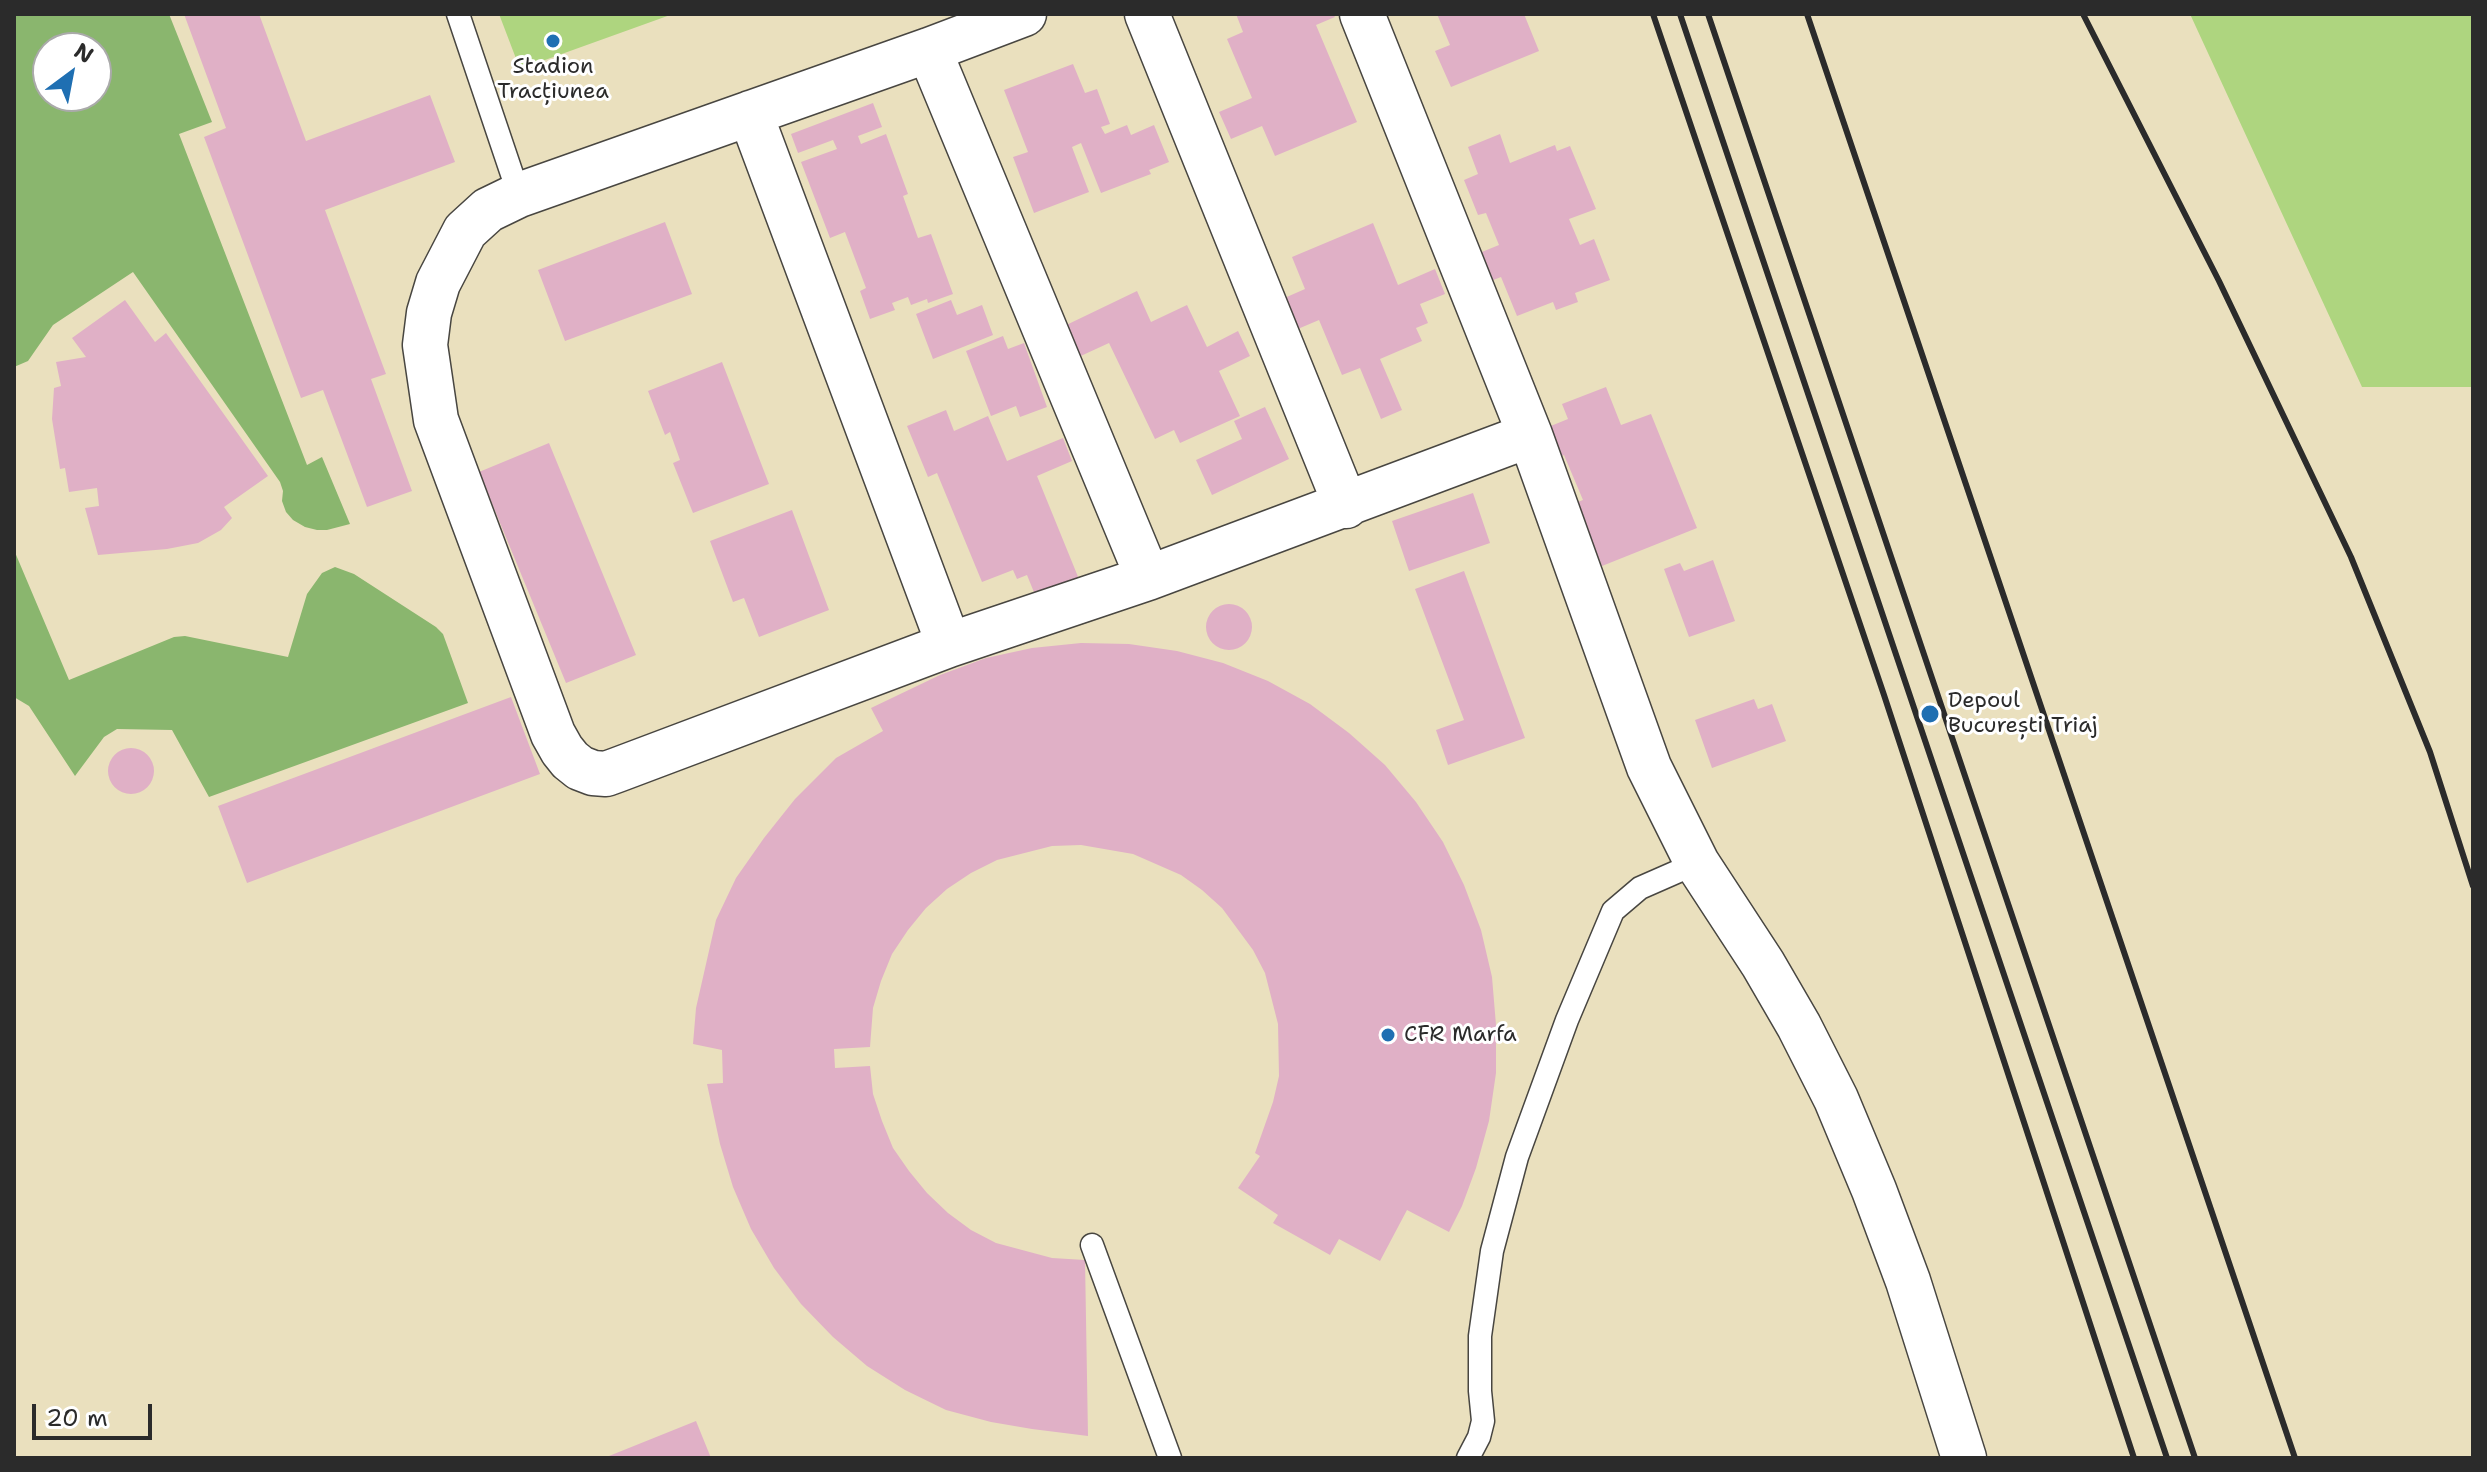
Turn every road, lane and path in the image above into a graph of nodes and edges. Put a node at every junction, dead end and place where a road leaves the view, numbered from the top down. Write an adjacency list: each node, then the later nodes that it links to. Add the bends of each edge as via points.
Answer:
1 (458, 14): 7 (lane)
2 (1024, 14): 5 (street)
3 (1147, 14): 9 (street)
4 (1362, 14): 8 (street)
5 (929, 50): 6 (street); 10 (street)
6 (750, 113): 7 (street); 11 (street)
7 (519, 195): 11 (street, via 488,210 465,231 438,283 425,345 436,420 553,734 570,760 606,774)
8 (1530, 435): 9 (street); 12 (street, via 1649,767)
9 (1346, 506): 10 (street)
10 (1148, 578): 11 (street)
11 (949, 645)
12 (1697, 863): 15 (lane, via 1640,888 1613,911 1567,1020 1517,1157 1492,1251 1480,1336 1483,1421); 16 (street, via 1792,1013 1836,1099 1908,1281)
13 (1092, 1245): 14 (lane)
14 (1170, 1458)
15 (1468, 1458)
16 (1964, 1458)

